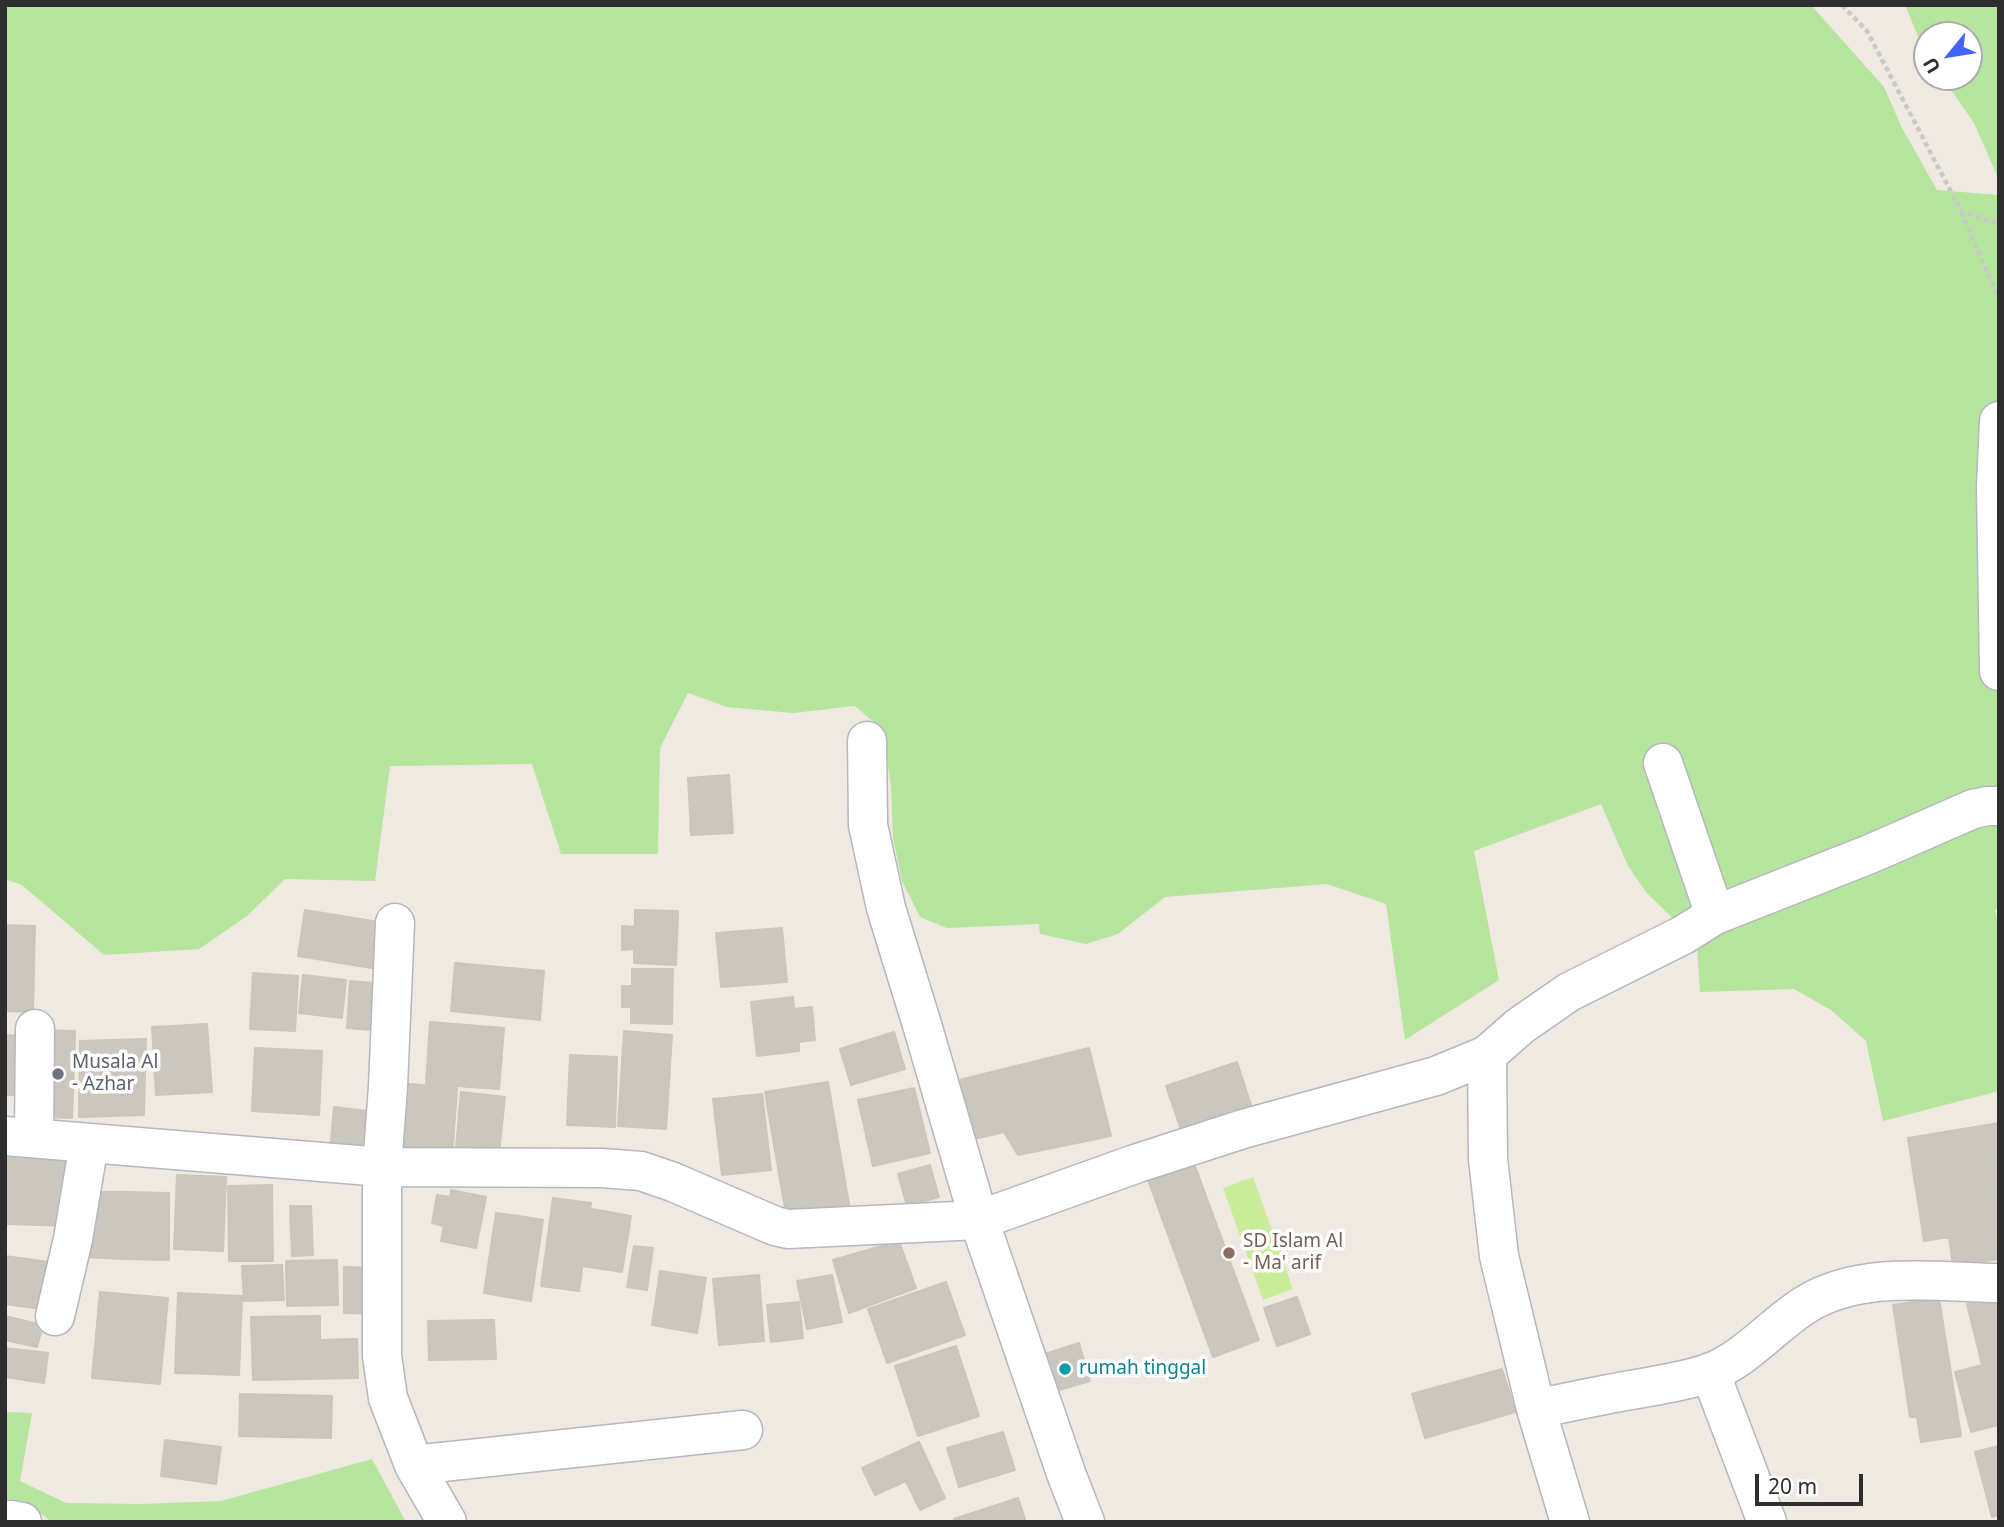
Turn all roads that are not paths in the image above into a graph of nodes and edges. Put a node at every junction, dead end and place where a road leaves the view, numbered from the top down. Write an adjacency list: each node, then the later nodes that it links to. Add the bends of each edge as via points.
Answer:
1 (1999, 421): 2 (street)
2 (1999, 671)
3 (867, 741): 13 (street, via 868,825 886,908)
4 (1663, 763): 6 (street)
5 (1999, 806): 6 (street, via 1973,809)
6 (1715, 915): 9 (street, via 1569,992)
7 (395, 923): 12 (street)
8 (36, 1029): 10 (street)
9 (1487, 1055): 13 (street, via 1436,1076 1255,1125); 17 (street, via 1488,1159 1499,1256)
10 (20, 1137): 11 (street)
11 (89, 1144): 12 (street); 15 (street)
12 (382, 1167): 13 (street, via 641,1171 788,1229); 19 (street, via 382,1356 388,1398)
13 (979, 1220): 23 (street)
14 (1999, 1283): 16 (street, via 1915,1281 1851,1286 1806,1304)
15 (55, 1316)
16 (1710, 1372): 17 (street); 25 (street)
17 (1536, 1409): 24 (street)
18 (743, 1430): 19 (street)
19 (414, 1465): 22 (street)
20 (6, 1522): 21 (street)
21 (22, 1522)
22 (447, 1522)
23 (1085, 1522)
24 (1570, 1522)
25 (1767, 1522)

